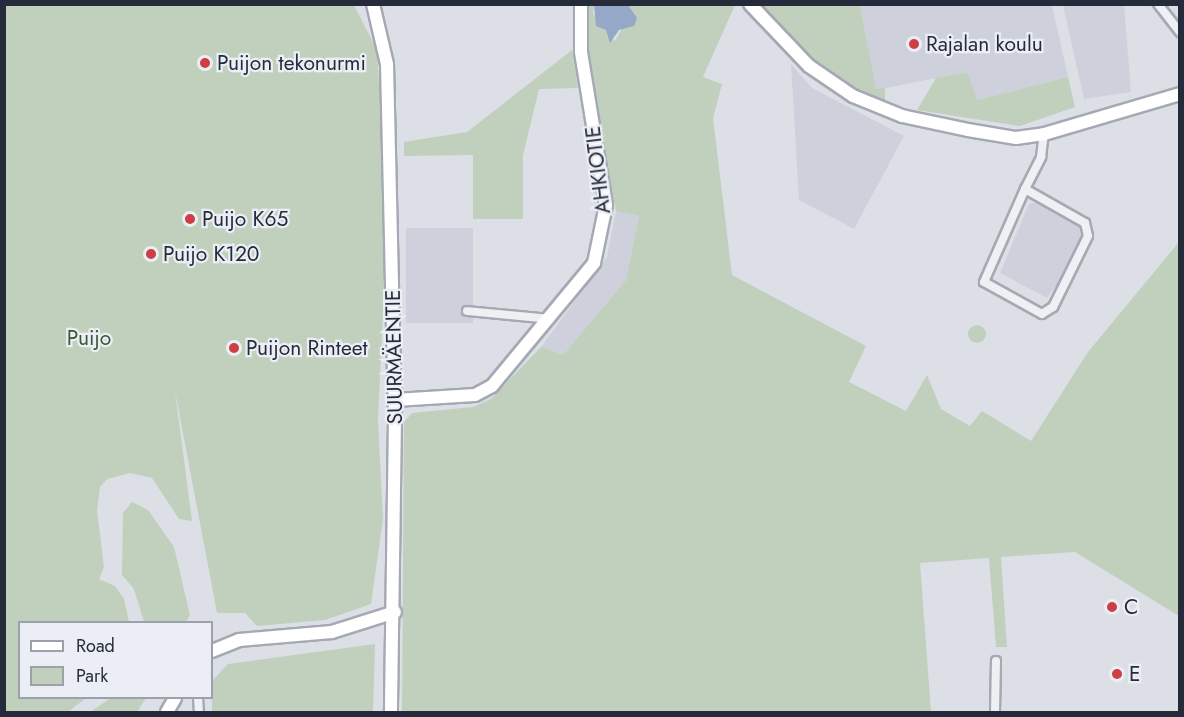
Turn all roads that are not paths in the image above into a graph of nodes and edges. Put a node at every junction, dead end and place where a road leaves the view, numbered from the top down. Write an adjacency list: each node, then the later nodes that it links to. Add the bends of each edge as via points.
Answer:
1 (373, 4): 11 (street, SUURMÄENTIE, via 387,64)
2 (581, 4): 10 (street, AHKIOTIE, via 581,52 606,205 603,239 594,263)
3 (750, 4): 7 (street, via 809,66 853,96 902,116 968,130 1016,138)
4 (1158, 4): 5 (street)
5 (1179, 32)
6 (1179, 94): 7 (street)
7 (1044, 134): 8 (street, via 1041,157)
8 (1025, 189): 8 (street, via 984,282 1042,314 1048,311 1088,236 1085,223)
9 (467, 311): 10 (street)
10 (550, 319): 11 (street, AHKIOTIE, via 515,363 475,395)
11 (395, 400): 12 (street, SUURMÄENTIE)
12 (395, 612): 13 (street, via 332,632 256,638); 15 (street, SUURMÄENTIE)
13 (213, 650)
14 (996, 661): 16 (street)
15 (391, 712)
16 (995, 712)

